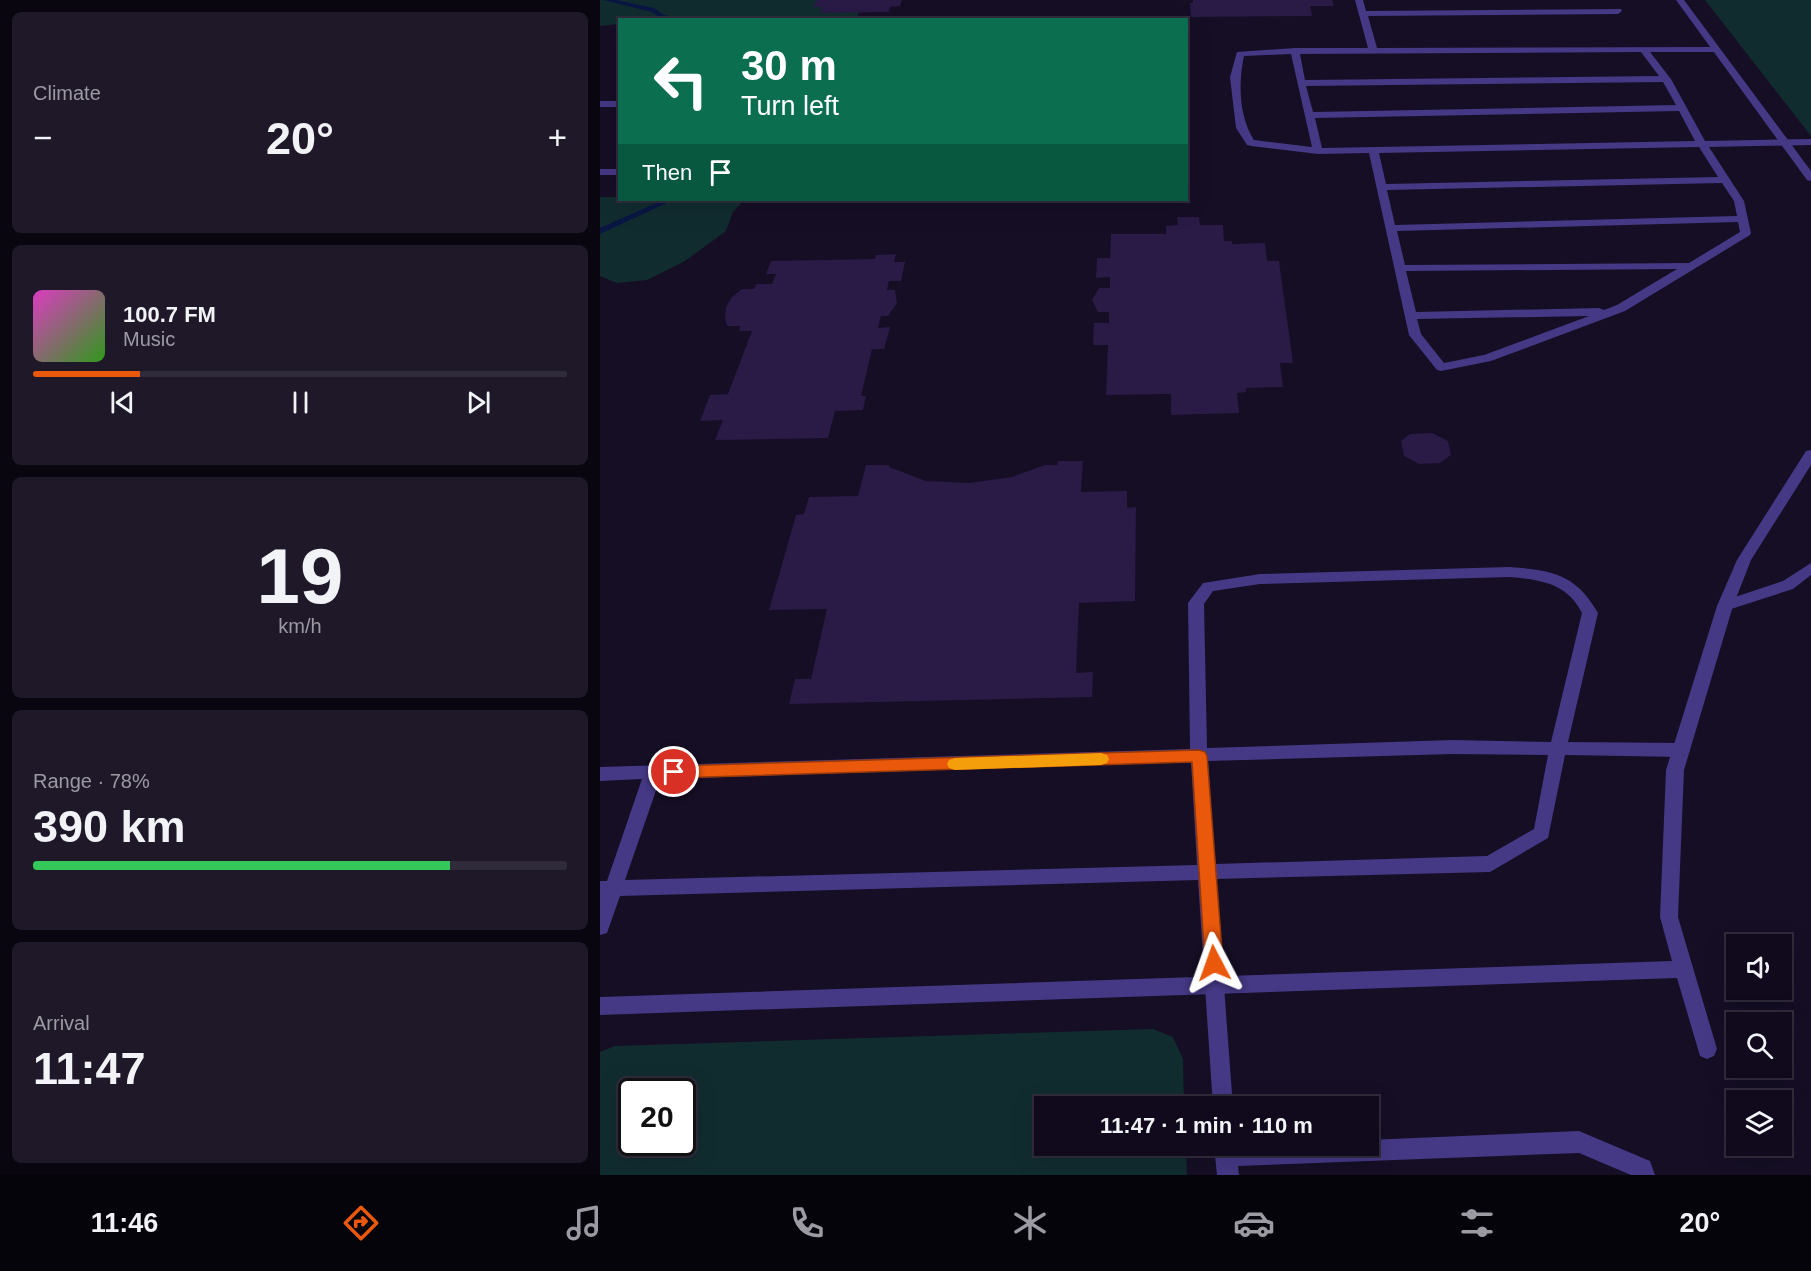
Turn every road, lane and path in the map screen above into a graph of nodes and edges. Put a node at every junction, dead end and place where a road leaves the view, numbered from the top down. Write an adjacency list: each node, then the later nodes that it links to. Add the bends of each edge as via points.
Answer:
1 (1359, 0): 4 (street)
2 (1612, 0): 4 (street, via 1618,10)
3 (1680, 0): 5 (street)
4 (1363, 14): 6 (street)
5 (1715, 48): 7 (street); 15 (street)
6 (1373, 50): 7 (street); 8 (street)
7 (1644, 50): 9 (street)
8 (1295, 51): 10 (street); 19 (street, via 1240,54 1234,77 1240,128 1251,143)
9 (1666, 79): 10 (street); 13 (street)
10 (1301, 83): 14 (street)
11 (600, 104): 12 (street)
12 (618, 104)
13 (1682, 108): 14 (street); 17 (street)
14 (1310, 115): 19 (street)
15 (1783, 142): 16 (street); 17 (street); 22 (street)
16 (1811, 142)
17 (1702, 144): 18 (street); 23 (street)
18 (1374, 150): 19 (street); 24 (street)
19 (1318, 151)
20 (600, 172): 21 (street)
21 (618, 172)
22 (1811, 178)
23 (1725, 180): 24 (street); 25 (street, via 1739,201)
24 (1382, 187): 26 (street)
25 (1743, 219): 26 (street); 27 (street, via 1746,233)
26 (1391, 228): 28 (street)
27 (1692, 266): 28 (street); 29 (street)
28 (1400, 268): 30 (street)
29 (1609, 312): 30 (street); 30 (street, via 1487,358 1441,367 1415,335)
30 (1410, 315)
31 (1809, 462): 33 (street, via 1744,560)
32 (1811, 568): 33 (street, via 1788,585)
33 (1725, 606): 35 (street)
34 (1558, 748): 35 (street); 36 (street, via 1452,747); 36 (street, via 1590,613 1583,596 1565,582 1545,575 1510,572 1260,579 1208,587 1196,603); 39 (street, via 1542,833 1490,864)
35 (1682, 750): 42 (street, via 1675,770 1669,917)
36 (1199, 756): 37 (street); 39 (street)
37 (653, 773): 38 (street); 40 (street)
38 (600, 774)
39 (1208, 871): 40 (street); 43 (street)
40 (607, 889): 41 (street)
41 (600, 927)
42 (1685, 969): 43 (street); 45 (street)
43 (1216, 986): 44 (street); 46 (street)
44 (600, 1006)
45 (1707, 1049)
46 (1222, 1096)
47 (1226, 1159): 48 (street, via 1579,1142 1642,1169)
48 (1644, 1175)

